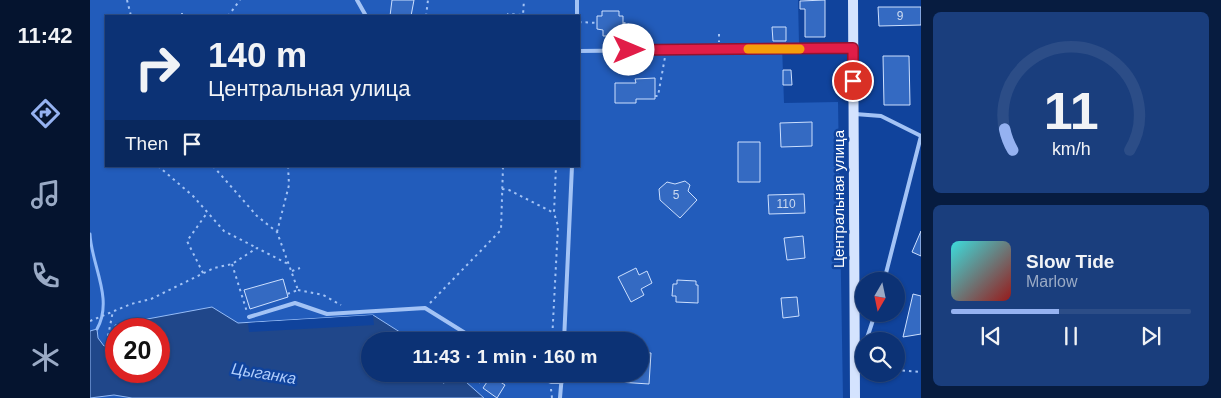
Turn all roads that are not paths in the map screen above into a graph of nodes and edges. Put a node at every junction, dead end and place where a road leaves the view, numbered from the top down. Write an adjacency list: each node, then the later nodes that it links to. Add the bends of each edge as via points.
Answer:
1 (357, 0): 4 (lane)
2 (577, 0): 5 (lane)
3 (853, 0): 6 (main road, Центральная улица)
4 (365, 15)
5 (577, 15)
6 (853, 48): 7 (lane); 8 (main road, Центральная улица)
7 (580, 50)
8 (854, 114): 9 (lane, via 881,116); 15 (main road, Центральная улица)
9 (921, 136): 11 (lane)
10 (572, 167): 14 (lane)
11 (886, 272)
12 (249, 317): 13 (lane, via 295,303 328,314 425,308)
13 (464, 332)
14 (564, 332)
15 (855, 368)
16 (562, 382): 18 (lane)
17 (855, 382): 19 (main road, Центральная улица)
18 (560, 398)
19 (855, 398)

